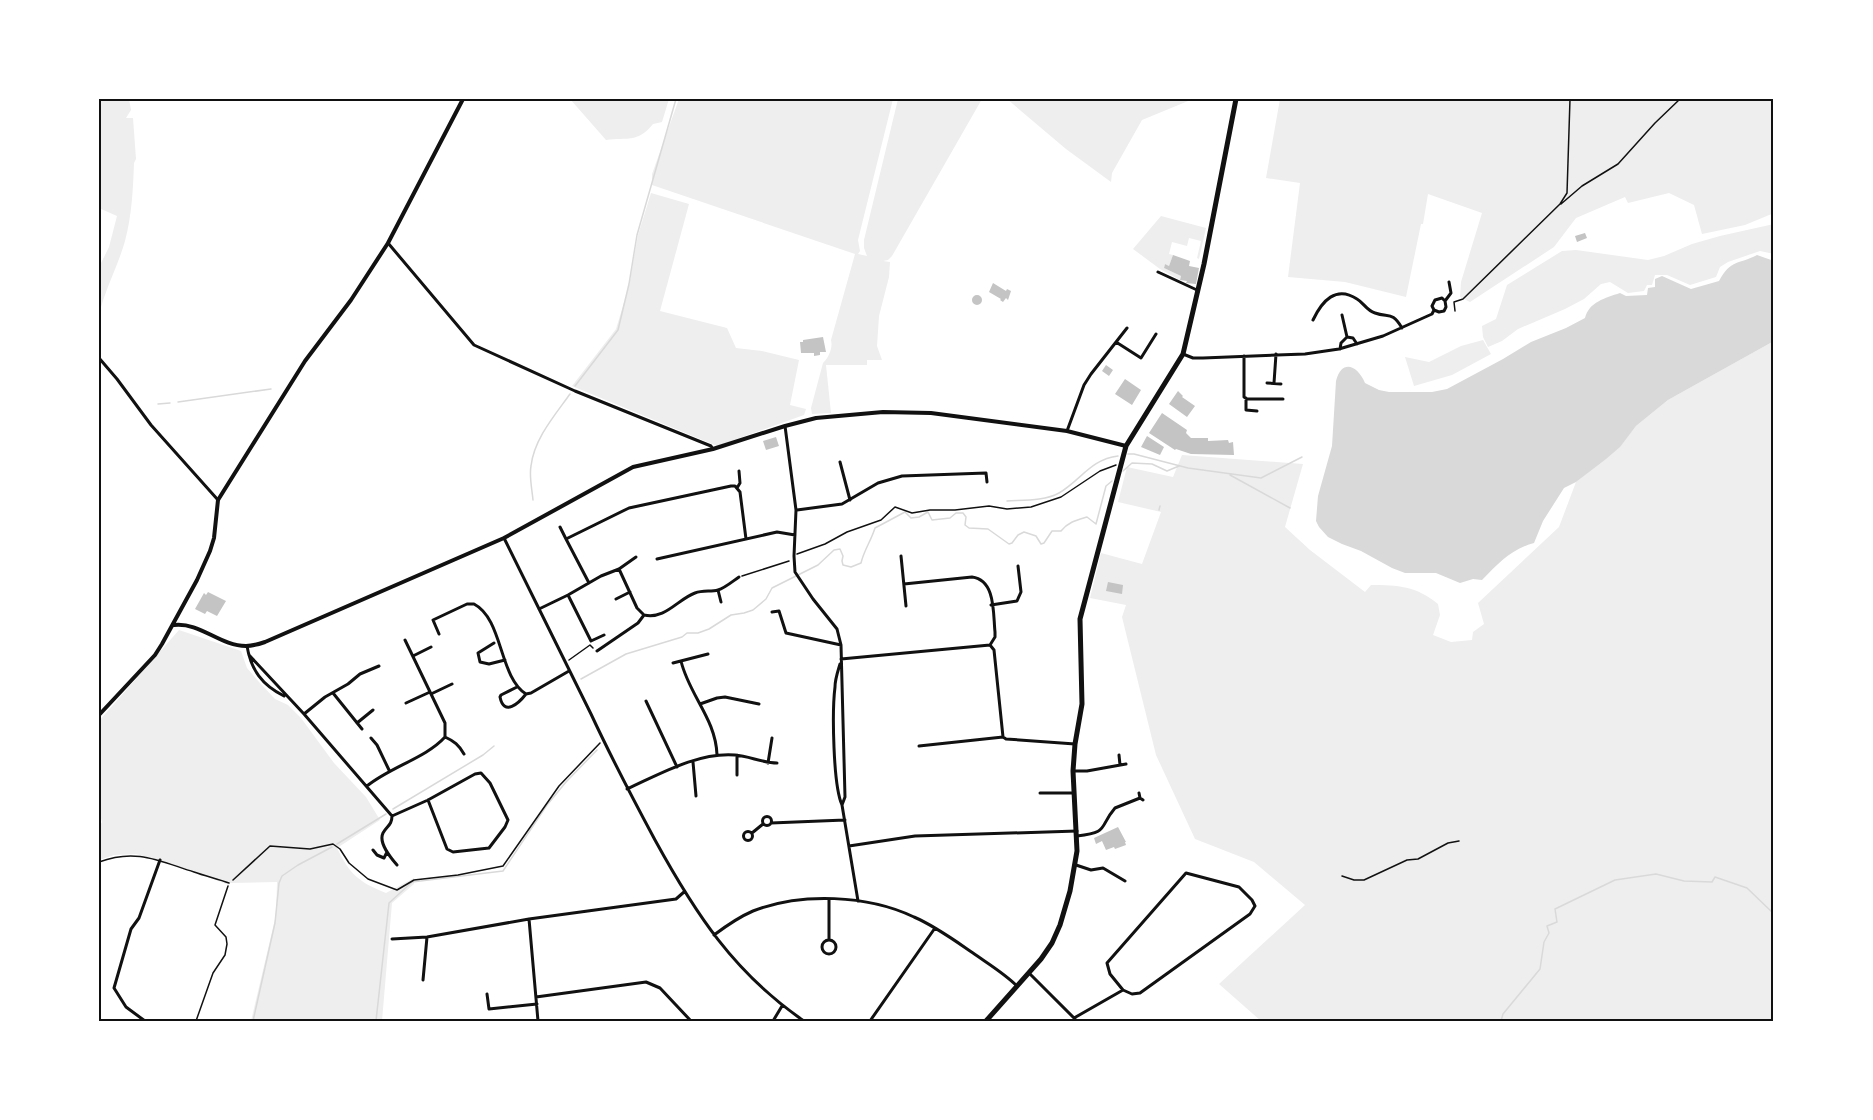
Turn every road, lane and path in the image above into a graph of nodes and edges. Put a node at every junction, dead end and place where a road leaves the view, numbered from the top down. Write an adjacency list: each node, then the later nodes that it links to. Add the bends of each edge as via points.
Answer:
1 (463, 99): 6 (street)
2 (1236, 99): 9 (main road)
3 (1570, 99): 5 (path, via 1568,193)
4 (1680, 99): 5 (path, via 1618,164)
5 (1560, 204): 12 (path, via 1463,298 1454,302)
6 (388, 243): 37 (street, via 474,345); 43 (street, via 305,361)
7 (1158, 272): 9 (street)
8 (1449, 282): 10 (street, via 1451,293)
9 (1198, 290): 22 (main road)
10 (1445, 301): 11 (street, via 1444,311); 11 (street, via 1435,300)
11 (1434, 310): 16 (street)
12 (1455, 311)
13 (1342, 315): 18 (street)
14 (1314, 320): 16 (street, via 1326,301 1344,292 1376,314 1396,319)
15 (1127, 328): 19 (street)
16 (1402, 328): 20 (street)
17 (1156, 334): 26 (street)
18 (1347, 336): 20 (street); 21 (street)
19 (1116, 342): 26 (street); 35 (street, via 1084,385)
20 (1357, 344): 21 (street)
21 (1340, 349): 23 (street)
22 (1183, 354): 24 (street, via 1193,358); 36 (main road)
23 (1276, 354): 24 (street); 29 (street)
24 (1244, 356): 31 (street)
25 (99, 358): 43 (street, via 151,425)
26 (1141, 358): 27 (street)
27 (1137, 364)
28 (1267, 383): 29 (street)
29 (1274, 383): 30 (street)
30 (1281, 384)
31 (1246, 398): 32 (street); 33 (street, via 1246,410)
32 (1283, 399)
33 (1257, 411)
34 (785, 426): 35 (street, via 816,418 894,412); 37 (street); 45 (street)
35 (1067, 430): 36 (street)
36 (1126, 446): 39 (main road)
37 (713, 449): 48 (street, via 633,466)
38 (840, 462): 44 (street)
39 (1123, 462): 53 (path, via 1100,471 1061,497 1031,507 989,506 912,513 895,507 881,520); 108 (main road, via 1080,619 1082,704)
40 (739, 471): 42 (street)
41 (987, 482): 44 (street, via 986,473 902,476 878,483)
42 (737, 488): 49 (street, via 731,486 629,508); 50 (street)
43 (218, 500): 70 (street, via 210,551)
44 (850, 500): 45 (street)
45 (796, 510): 47 (street)
46 (560, 527): 49 (street)
47 (795, 535): 50 (street, via 777,532); 53 (street)
48 (504, 538): 67 (street); 77 (street, via 265,642)
49 (566, 539): 58 (street)
50 (746, 539): 54 (street)
51 (901, 556): 59 (street)
52 (636, 557): 56 (street)
53 (794, 558): 57 (path); 75 (street, via 799,579 837,629)
54 (657, 559)
55 (1018, 566): 65 (street, via 1020,598)
56 (619, 569): 58 (street); 61 (street)
57 (739, 578): 60 (street)
58 (589, 583): 62 (street)
59 (904, 584): 65 (street, via 977,578 989,588); 66 (street)
60 (718, 590): 64 (street); 69 (street, via 688,596 660,615)
61 (630, 592): 63 (street); 69 (street)
62 (568, 595): 67 (street); 72 (street, via 591,641)
63 (616, 599)
64 (721, 602)
65 (991, 605): 76 (street, via 995,638)
66 (906, 606)
67 (539, 609): 85 (street)
68 (772, 612): 75 (street, via 779,611 786,633)
69 (644, 615): 79 (street, via 638,624)
70 (174, 625): 77 (street, via 184,623); 100 (street, via 154,655)
71 (439, 634): 83 (street, via 433,620 474,604 494,629)
72 (604, 635)
73 (405, 639): 81 (street)
74 (494, 643): 83 (street, via 478,653 480,662)
75 (841, 645): 82 (street)
76 (990, 645): 82 (street); 103 (street, via 994,650)
77 (247, 646): 99 (street, via 252,666 264,681)
78 (431, 647): 81 (street)
79 (597, 651): 85 (path, via 590,645)
80 (708, 654): 84 (street)
81 (412, 656): 92 (street)
82 (841, 659): 110 (street, via 835,686); 111 (street)
83 (505, 660): 90 (street)
84 (681, 661): 86 (street); 96 (street)
85 (565, 662): 88 (street)
86 (674, 663)
87 (378, 666): 91 (street)
88 (569, 671): 93 (street); 107 (street)
89 (452, 684): 92 (street)
90 (517, 687): 93 (street); 93 (street, via 501,695 504,706 516,705)
91 (333, 693): 99 (street); 101 (street)
92 (430, 693): 95 (street); 104 (street, via 445,723)
93 (526, 694)
94 (646, 701): 121 (street)
95 (406, 703)
96 (700, 704): 97 (street, via 725,697); 113 (street, via 713,729)
97 (759, 704)
98 (373, 710): 101 (street)
99 (304, 714): 125 (street)
100 (99, 715)
101 (357, 723): 102 (street)
102 (362, 729)
103 (1003, 736): 108 (street); 109 (street)
104 (445, 737): 112 (street, via 460,746); 122 (street, via 434,747)
105 (371, 738): 122 (street)
106 (772, 738): 117 (street)
107 (603, 740): 126 (street); 149 (path, via 559,786 503,866 414,880 397,890 368,879 333,844 309,849 270,846)
108 (1075, 744): 123 (main road)
109 (919, 746)
110 (835, 752): 111 (street); 132 (street, via 838,798)
111 (843, 752): 132 (street)
112 (464, 754)
113 (717, 755): 114 (street); 116 (street)
114 (737, 755): 117 (street); 124 (street)
115 (1119, 755): 120 (street)
116 (693, 761): 121 (street); 130 (street)
117 (768, 763): 118 (street)
118 (777, 763)
119 (1126, 764): 120 (street)
120 (1120, 765): 123 (street)
121 (677, 767): 126 (street)
122 (389, 770): 125 (street)
123 (1073, 771): 127 (main road)
124 (737, 775)
125 (367, 786): 133 (street)
126 (627, 789): 150 (street)
127 (1074, 793): 129 (street); 138 (main road)
128 (1139, 793): 138 (street, via 1142,799 1115,808 1096,833)
129 (1040, 794)
130 (696, 796)
131 (428, 800): 131 (street, via 481,773 508,820 489,848 453,852 447,849); 133 (street)
132 (842, 805): 134 (street)
133 (393, 816): 142 (street, via 382,834)
134 (845, 820): 135 (street); 140 (street)
135 (771, 823): 136 (street); 136 (street, via 766,817)
136 (763, 824): 137 (street)
137 (752, 833)
138 (1077, 834): 140 (street, via 915,836); 146 (main road)
139 (1459, 841): 147 (path, via 1364,880)
140 (849, 846): 152 (street)
141 (373, 850): 142 (street, via 384,858)
142 (387, 852): 145 (street)
143 (160, 860): 144 (lane, via 137,855); 149 (lane); 168 (street, via 139,918 131,929 114,988 126,1006)
144 (99, 862)
145 (397, 865)
146 (1076, 865): 148 (street, via 1091,870 1103,868); 159 (main road, via 1059,928)
147 (1342, 876)
148 (1125, 881)
149 (230, 883): 169 (path, via 215,925 226,937 225,955 213,973)
150 (684, 892): 153 (street, via 676,898); 155 (street)
151 (828, 899): 152 (street); 155 (street, via 802,899 764,907 738,918); 158 (street)
152 (858, 901): 154 (street, via 898,910)
153 (529, 920): 156 (street); 164 (street)
154 (935, 928): 161 (street); 174 (street)
155 (714, 935): 166 (street)
156 (427, 937): 157 (street); 160 (street)
157 (392, 939)
158 (830, 940): 158 (street, via 822,947 830,955 837,946)
159 (1029, 973): 161 (main road); 167 (street)
160 (423, 980)
161 (1017, 986): 175 (main road)
162 (1123, 990): 162 (street, via 1140,993 1250,914 1255,906 1252,900 1239,887 1186,873 1107,963 1110,974); 167 (street)
163 (487, 994): 165 (street, via 489,1009)
164 (536, 997): 165 (street); 171 (street, via 646,982 660,988)
165 (537, 1004): 170 (street)
166 (782, 1006): 172 (street); 173 (street)
167 (1075, 1019)
168 (145, 1021)
169 (196, 1021)
170 (538, 1021)
171 (691, 1021)
172 (773, 1021)
173 (804, 1021)
174 (870, 1021)
175 (986, 1021)

